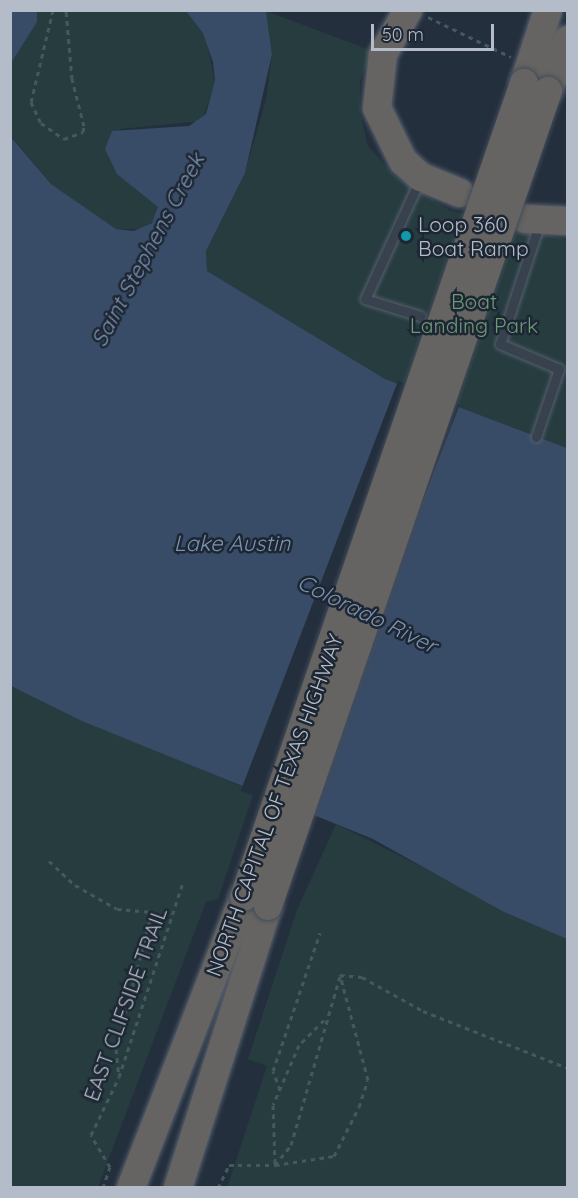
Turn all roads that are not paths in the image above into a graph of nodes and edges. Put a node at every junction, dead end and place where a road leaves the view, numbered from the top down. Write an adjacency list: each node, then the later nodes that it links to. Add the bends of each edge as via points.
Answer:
1 (548, 10): 4 (highway, NORTH CAPITAL OF TEXAS HIGHWAY)
2 (415, 13): 5 (highway, via 383,54 377,108 403,161)
3 (567, 40): 4 (highway, NORTH CAPITAL OF TEXAS HIGHWAY)
4 (533, 82): 11 (highway, NORTH CAPITAL OF TEXAS HIGHWAY, bridge)
5 (421, 177): 6 (highway); 9 (lane, via 365,299)
6 (460, 193)
7 (567, 221): 8 (highway)
8 (533, 222): 10 (lane, via 500,344 559,369)
9 (420, 316)
10 (536, 437)
11 (256, 902): 12 (highway, NORTH CAPITAL OF TEXAS HIGHWAY); 13 (highway, NORTH CAPITAL OF TEXAS HIGHWAY)
12 (131, 1188)
13 (178, 1188)

